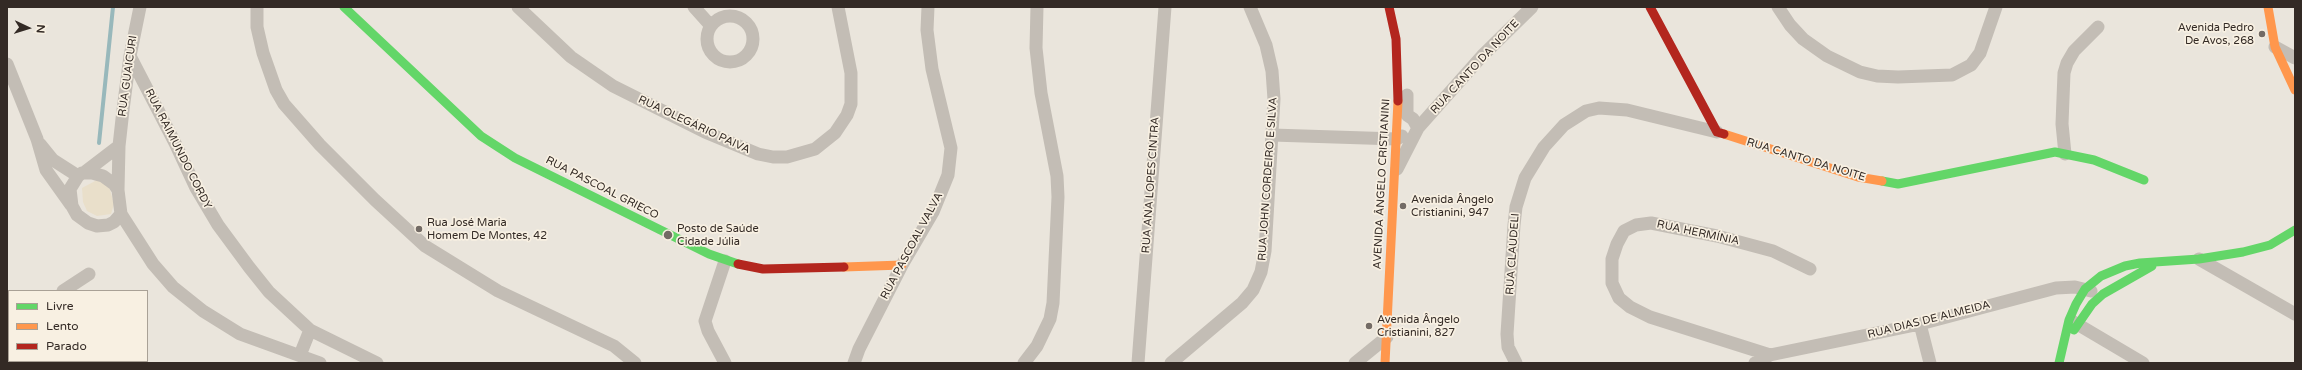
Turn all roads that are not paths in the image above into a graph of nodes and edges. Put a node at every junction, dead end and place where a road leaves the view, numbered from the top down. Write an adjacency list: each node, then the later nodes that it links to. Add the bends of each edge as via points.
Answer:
1 (140, 7): 23 (street, RUA GUAICURI)
2 (257, 7): 59 (street, via 257,27 263,53 276,90 284,104 320,145 375,200 425,246 498,291 614,346)
3 (344, 7): 42 (street, RUA PASCOAL GRIECO, via 481,136 515,158)
4 (518, 7): 7 (street, RUA OLEGÁRIO PAIVA, via 572,57 613,86 705,132 758,154 787,157 815,149 835,133 851,104 851,73)
5 (694, 7): 20 (street)
6 (744, 7): 19 (street)
7 (838, 7)
8 (928, 7): 44 (street, RUA PASCOAL VALVA, via 927,30 932,69 948,135 951,161 948,176 933,212)
9 (1038, 7): 62 (street, via 1036,48 1041,93 1057,176 1058,197 1050,319 1037,346)
10 (1165, 7): 63 (street, RUA ANA LOPES CINTRA)
11 (1250, 7): 29 (street, RUA JOHN CORDEIRO E SILVA, via 1266,45 1272,71)
12 (1389, 7): 31 (street, AVENIDA ÂNGELO CRISTIANINI, via 1396,39 1399,82)
13 (1396, 7): 27 (street, via 1406,51 1407,115)
14 (1532, 7): 27 (street, RUA CANTO DA NOITE, via 1482,56)
15 (1650, 7): 28 (street)
16 (1778, 7): 17 (street, via 1803,39 1827,56 1860,72 1898,78 1952,75 1971,65 1980,53)
17 (1996, 7)
18 (2268, 7): 22 (street)
19 (747, 22): 20 (street, via 740,17 724,16); 20 (street, via 752,29 753,43 747,55 735,61 722,60 711,52 707,39)
20 (711, 26)
21 (2098, 27): 33 (street, via 2074,52 2064,73 2062,124)
22 (2275, 47): 24 (street); 26 (street)
23 (130, 56): 32 (street, RUA GUAICURI); 53 (street, RUA RAIMUNDO CORDY, via 196,188 218,225 269,292)
24 (2295, 58)
25 (7, 64): 30 (street)
26 (2295, 90)
27 (1418, 128): 31 (street, RUA CANTO DA NOITE); 35 (street, RUA CANTO DA NOITE)
28 (1717, 132): 33 (street, RUA CANTO DA NOITE, via 1850,175 1898,184 2044,152); 67 (street, RUA CLAUDELI, via 1627,110 1599,108 1586,111 1564,125 1544,147 1526,178 1516,207 1507,334 1508,347)
29 (1272, 135): 31 (street); 64 (street, RUA JOHN CORDEIRO E SILVA, via 1265,251 1258,281 1242,303)
30 (37, 139): 34 (street, via 53,160); 38 (street, via 46,170)
31 (1397, 139): 35 (street, AVENIDA ÂNGELO CRISTIANINI)
32 (119, 146): 34 (street); 37 (street, RUA GUAICURI)
33 (2065, 154): 36 (street, RUA CANTO DA NOITE, via 2094,160)
34 (81, 174): 37 (street, via 103,176); 38 (street, via 70,189)
35 (1394, 175): 54 (street, AVENIDA ÂNGELO CRISTIANINI)
36 (2144, 180)
37 (118, 190): 39 (street)
38 (72, 206): 39 (street, via 83,220 97,226 108,225)
39 (121, 214): 55 (street, via 153,264 173,287 203,311 240,334)
40 (2295, 230): 41 (street, via 2270,245)
41 (2199, 259): 43 (street); 50 (street)
42 (725, 261): 44 (street, RUA PASCOAL GRIECO, via 763,269); 60 (street, via 705,322)
43 (2159, 262): 47 (street, via 2124,266 2101,276); 49 (street)
44 (902, 265): 61 (street, RUA PASCOAL VALVA)
45 (1810, 269): 56 (street, RUA HERMÍNIA, via 1773,252 1717,236 1652,223 1636,225 1624,231 1617,244 1612,259 1612,283 1619,298 1630,307 1650,318)
46 (89, 274): 48 (street)
47 (2085, 289): 49 (street, RUA DIAS DE ALMEIDA); 51 (street); 52 (street, RUA DIAS DE ALMEIDA, via 2056,288)
48 (65, 290)
49 (2103, 294): 51 (street)
50 (2295, 314)
51 (2074, 322): 70 (street, via 2063,346); 71 (street)
52 (1920, 324): 56 (street, RUA DIAS DE ALMEIDA); 69 (street)
53 (310, 330): 55 (street); 58 (street, RUA RAIMUNDO CORDY)
54 (1387, 337): 65 (street); 66 (street, AVENIDA ÂNGELO CRISTIANINI)
55 (300, 355): 57 (street)
56 (1770, 355): 68 (street, RUA DIAS DE ALMEIDA)
57 (320, 363)
58 (377, 363)
59 (635, 363)
60 (725, 363)
61 (854, 363)
62 (1024, 363)
63 (1138, 363)
64 (1171, 363)
65 (1355, 363)
66 (1385, 363)
67 (1516, 363)
68 (1755, 363)
69 (1930, 363)
70 (2059, 363)
71 (2143, 363)

